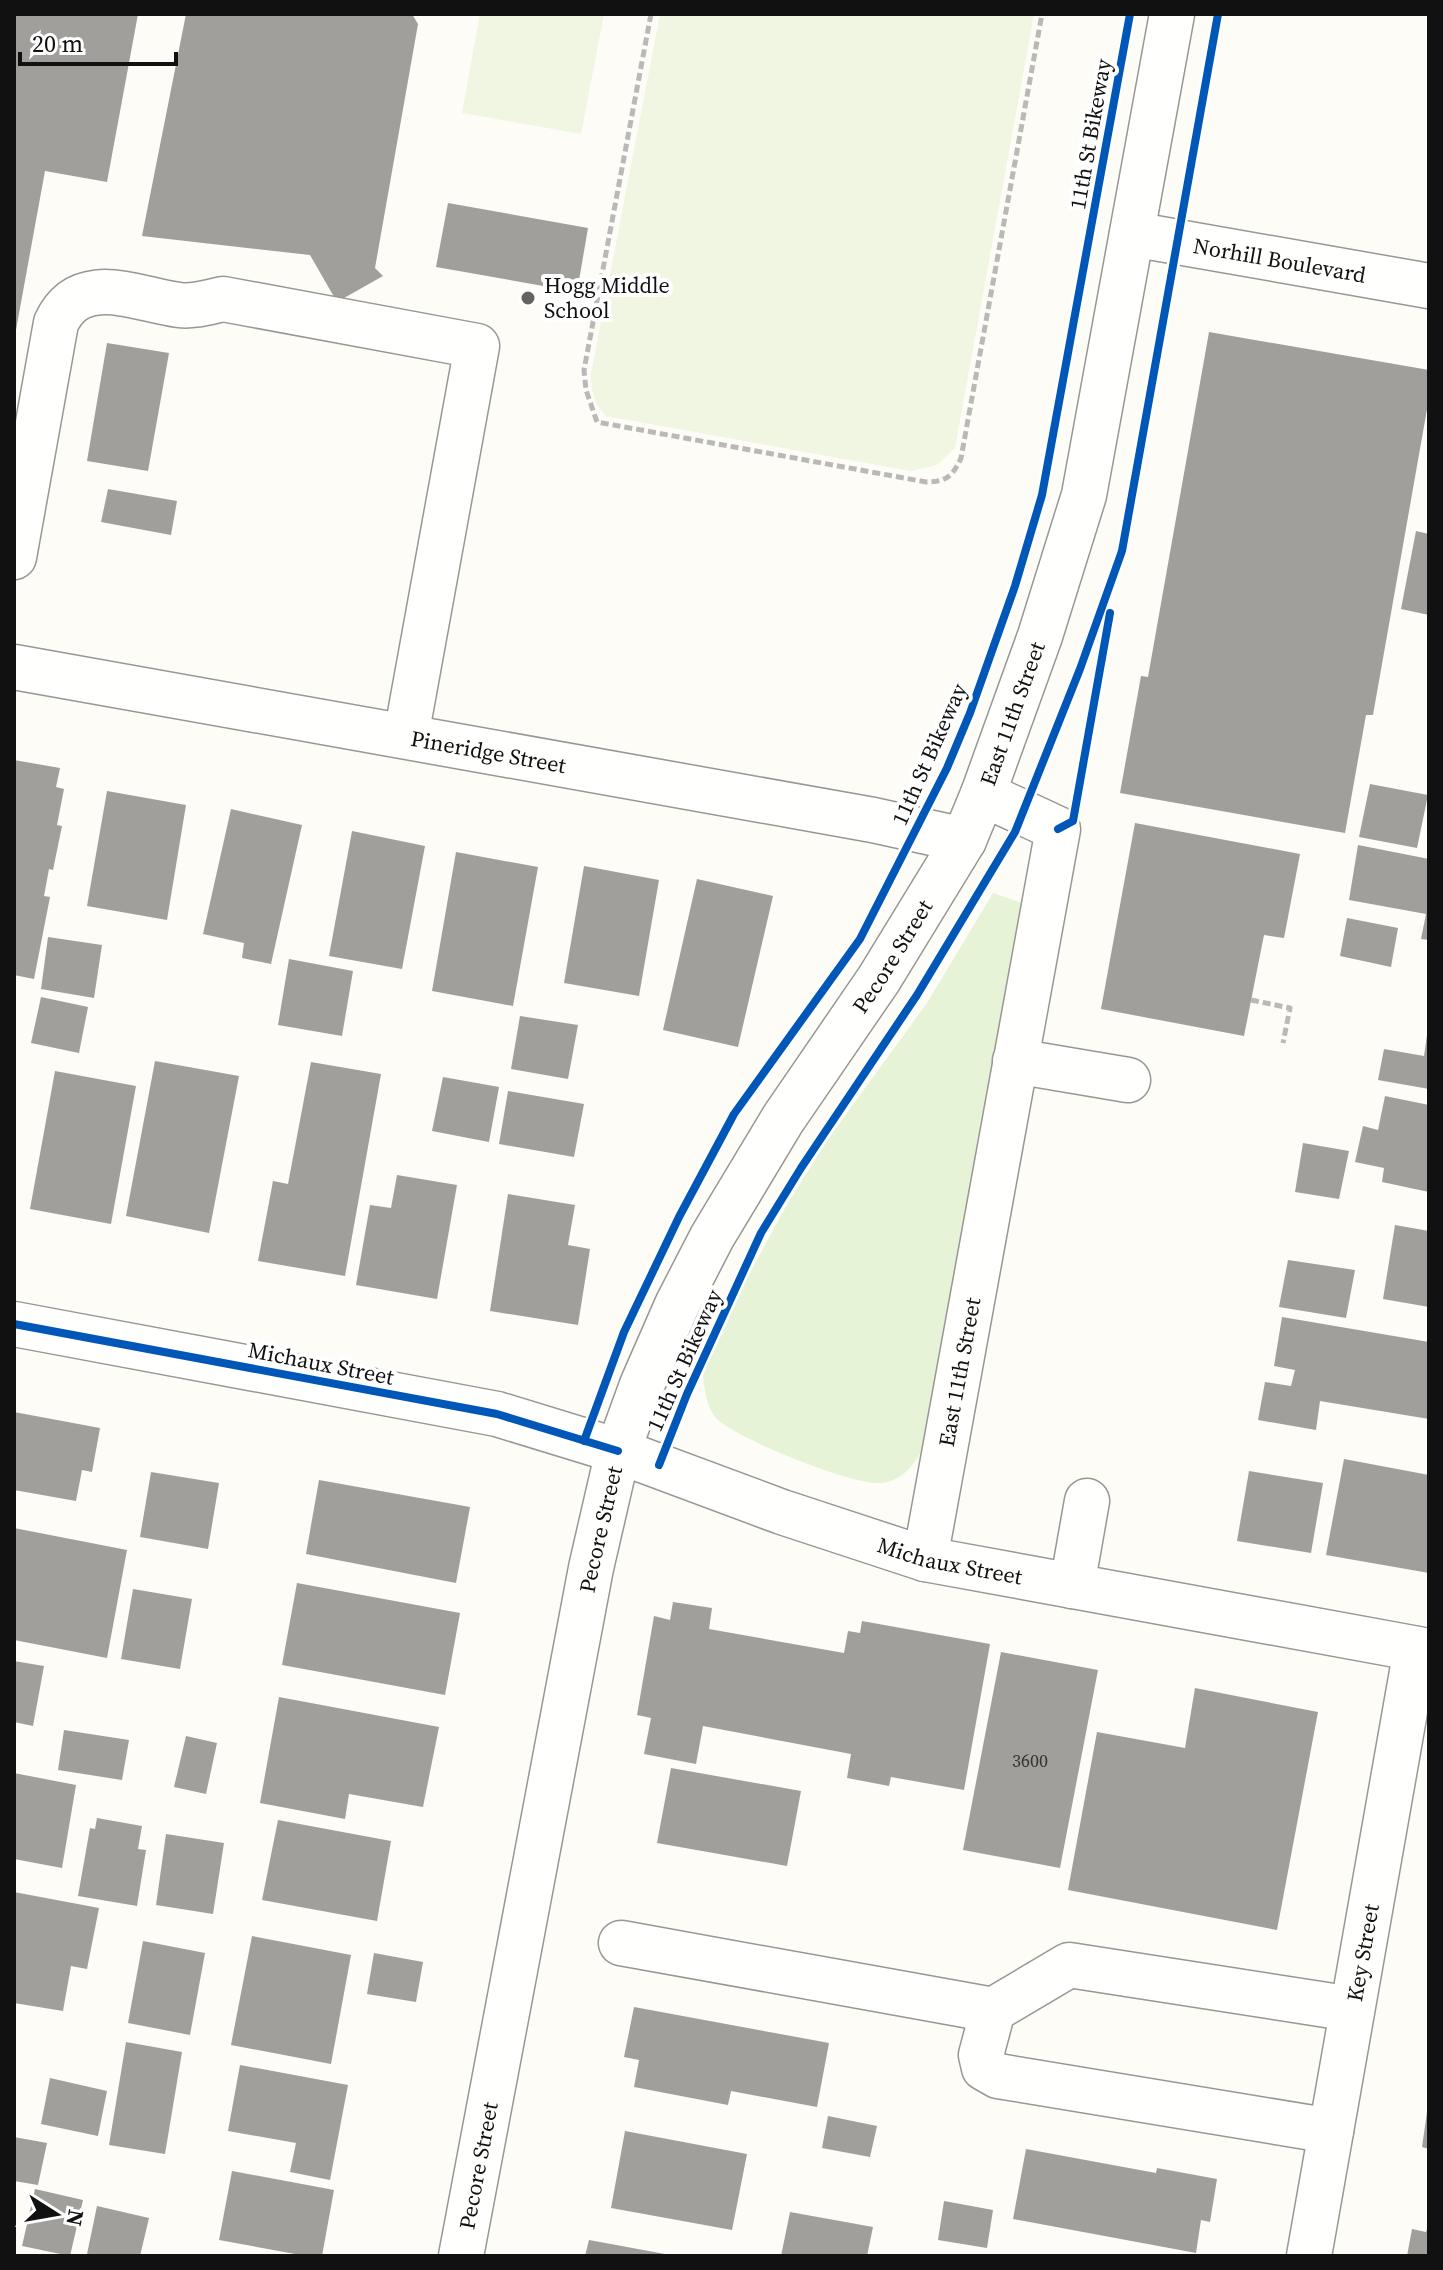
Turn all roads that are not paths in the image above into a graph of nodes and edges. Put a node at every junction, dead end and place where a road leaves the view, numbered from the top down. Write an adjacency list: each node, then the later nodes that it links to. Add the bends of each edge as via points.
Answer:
1 (1172, 14): 2 (street, East 11th Street)
2 (1132, 234): 3 (street, Norhill Boulevard); 7 (street, East 11th Street, via 1084,495)
3 (1429, 286)
4 (14, 557): 6 (street, via 56,323 62,310 86,294 102,291 183,306 223,299 477,346)
5 (14, 667): 6 (street, Pineridge Street)
6 (406, 736): 8 (street, Pineridge Street)
7 (983, 794): 8 (street, Pecore Street); 9 (street, East 11th Street, via 1058,829)
8 (964, 840): 12 (street, Pecore Street, via 712,1237 671,1318)
9 (1015, 1061): 10 (street); 14 (street, East 11th Street)
10 (1128, 1080)
11 (14, 1324): 12 (street, Michaux Street, via 497,1414)
12 (618, 1451): 14 (street, Michaux Street); 21 (street, Pecore Street, via 591,1568)
13 (1087, 1501): 15 (street)
14 (925, 1559): 15 (street, Michaux Street)
15 (1072, 1586): 16 (street, Michaux Street)
16 (1422, 1650): 18 (street, Key Street)
17 (621, 1943): 19 (street)
18 (1352, 2009): 19 (street, via 1069,1965); 20 (street, Key Street)
19 (993, 2010): 20 (street, via 981,2055 989,2073)
20 (1331, 2131): 22 (street, Key Street)
21 (461, 2256)
22 (1309, 2256)

